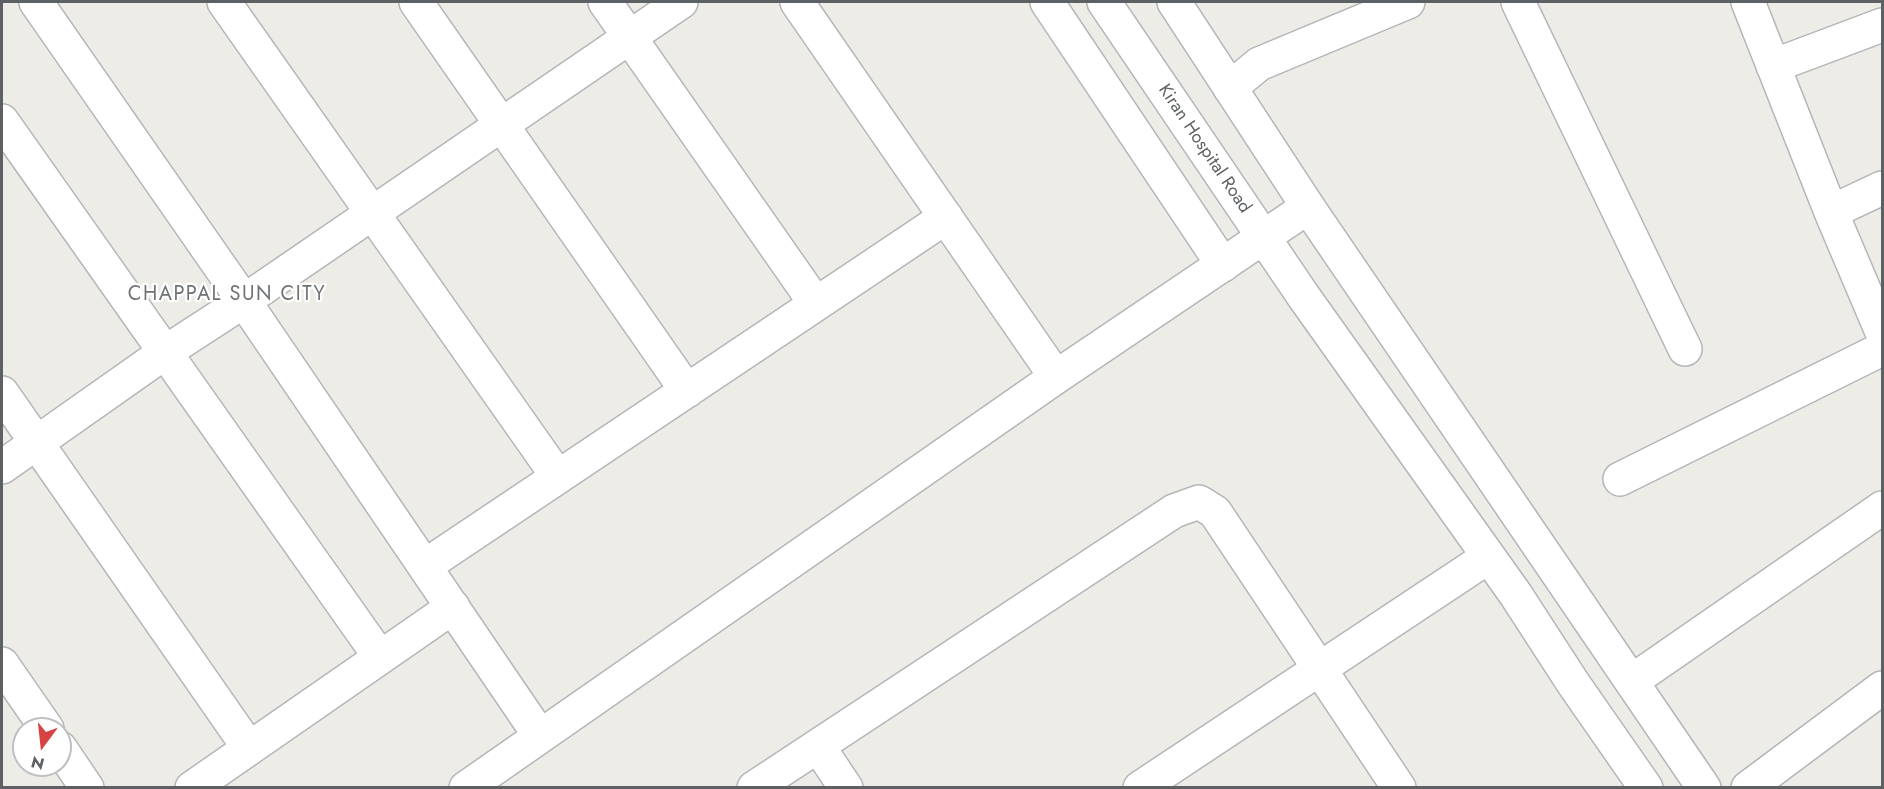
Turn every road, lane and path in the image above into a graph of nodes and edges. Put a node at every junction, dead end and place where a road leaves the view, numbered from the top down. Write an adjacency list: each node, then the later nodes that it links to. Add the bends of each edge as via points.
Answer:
1 (36, 2): 26 (street)
2 (224, 2): 22 (street)
3 (416, 2): 18 (street)
4 (605, 2): 14 (street)
5 (681, 2): 14 (street)
6 (797, 2): 23 (street)
7 (1047, 2): 25 (street)
8 (1104, 2): 24 (street, Kiran Hospital Road)
9 (1174, 2): 16 (street)
10 (1408, 2): 16 (street, via 1259,64)
11 (1518, 2): 29 (street)
12 (1748, 2): 15 (street)
13 (1882, 25): 15 (street)
14 (630, 37): 18 (street); 27 (street)
15 (1773, 66): 21 (street)
16 (1230, 88): 20 (street)
17 (2, 121): 31 (street)
18 (502, 124): 22 (street); 33 (street)
19 (1882, 188): 21 (street)
20 (1308, 207): 24 (street); 46 (street)
21 (1831, 212): 28 (street)
22 (372, 213): 26 (street); 37 (street)
23 (946, 217): 27 (street); 32 (street)
24 (1263, 237): 25 (street); 40 (street, Kiran Hospital Road)
25 (1223, 264): 32 (street)
26 (244, 301): 31 (street); 41 (street)
27 (816, 304): 33 (street)
28 (1882, 332)
29 (1685, 349)
30 (1882, 349): 38 (street)
31 (164, 353): 35 (street); 43 (street)
32 (1056, 377): 50 (street)
33 (687, 391): 37 (street)
34 (2, 393): 35 (street)
35 (37, 443): 36 (street); 52 (street)
36 (2, 467)
37 (558, 477): 41 (street)
38 (1620, 479)
39 (1882, 508): 46 (street)
40 (1488, 557): 45 (street); 47 (street, Kiran Hospital Road)
41 (425, 566): 42 (street)
42 (453, 607): 43 (street); 50 (street)
43 (380, 657): 52 (street)
44 (2, 664): 49 (street)
45 (1319, 669): 51 (street, via 1215,512 1199,502 1174,511); 59 (street); 60 (street)
46 (1624, 669): 47 (street); 62 (street)
47 (1573, 683): 61 (street, Kiran Hospital Road)
48 (1882, 688): 63 (street)
49 (38, 717)
50 (540, 736): 56 (street)
51 (818, 746): 57 (street); 58 (street)
52 (249, 748): 55 (street)
53 (72, 766): 54 (street)
54 (87, 788)
55 (192, 788)
56 (466, 788)
57 (754, 788)
58 (846, 788)
59 (1140, 788)
60 (1398, 788)
61 (1646, 788)
62 (1704, 788)
63 (1748, 788)

